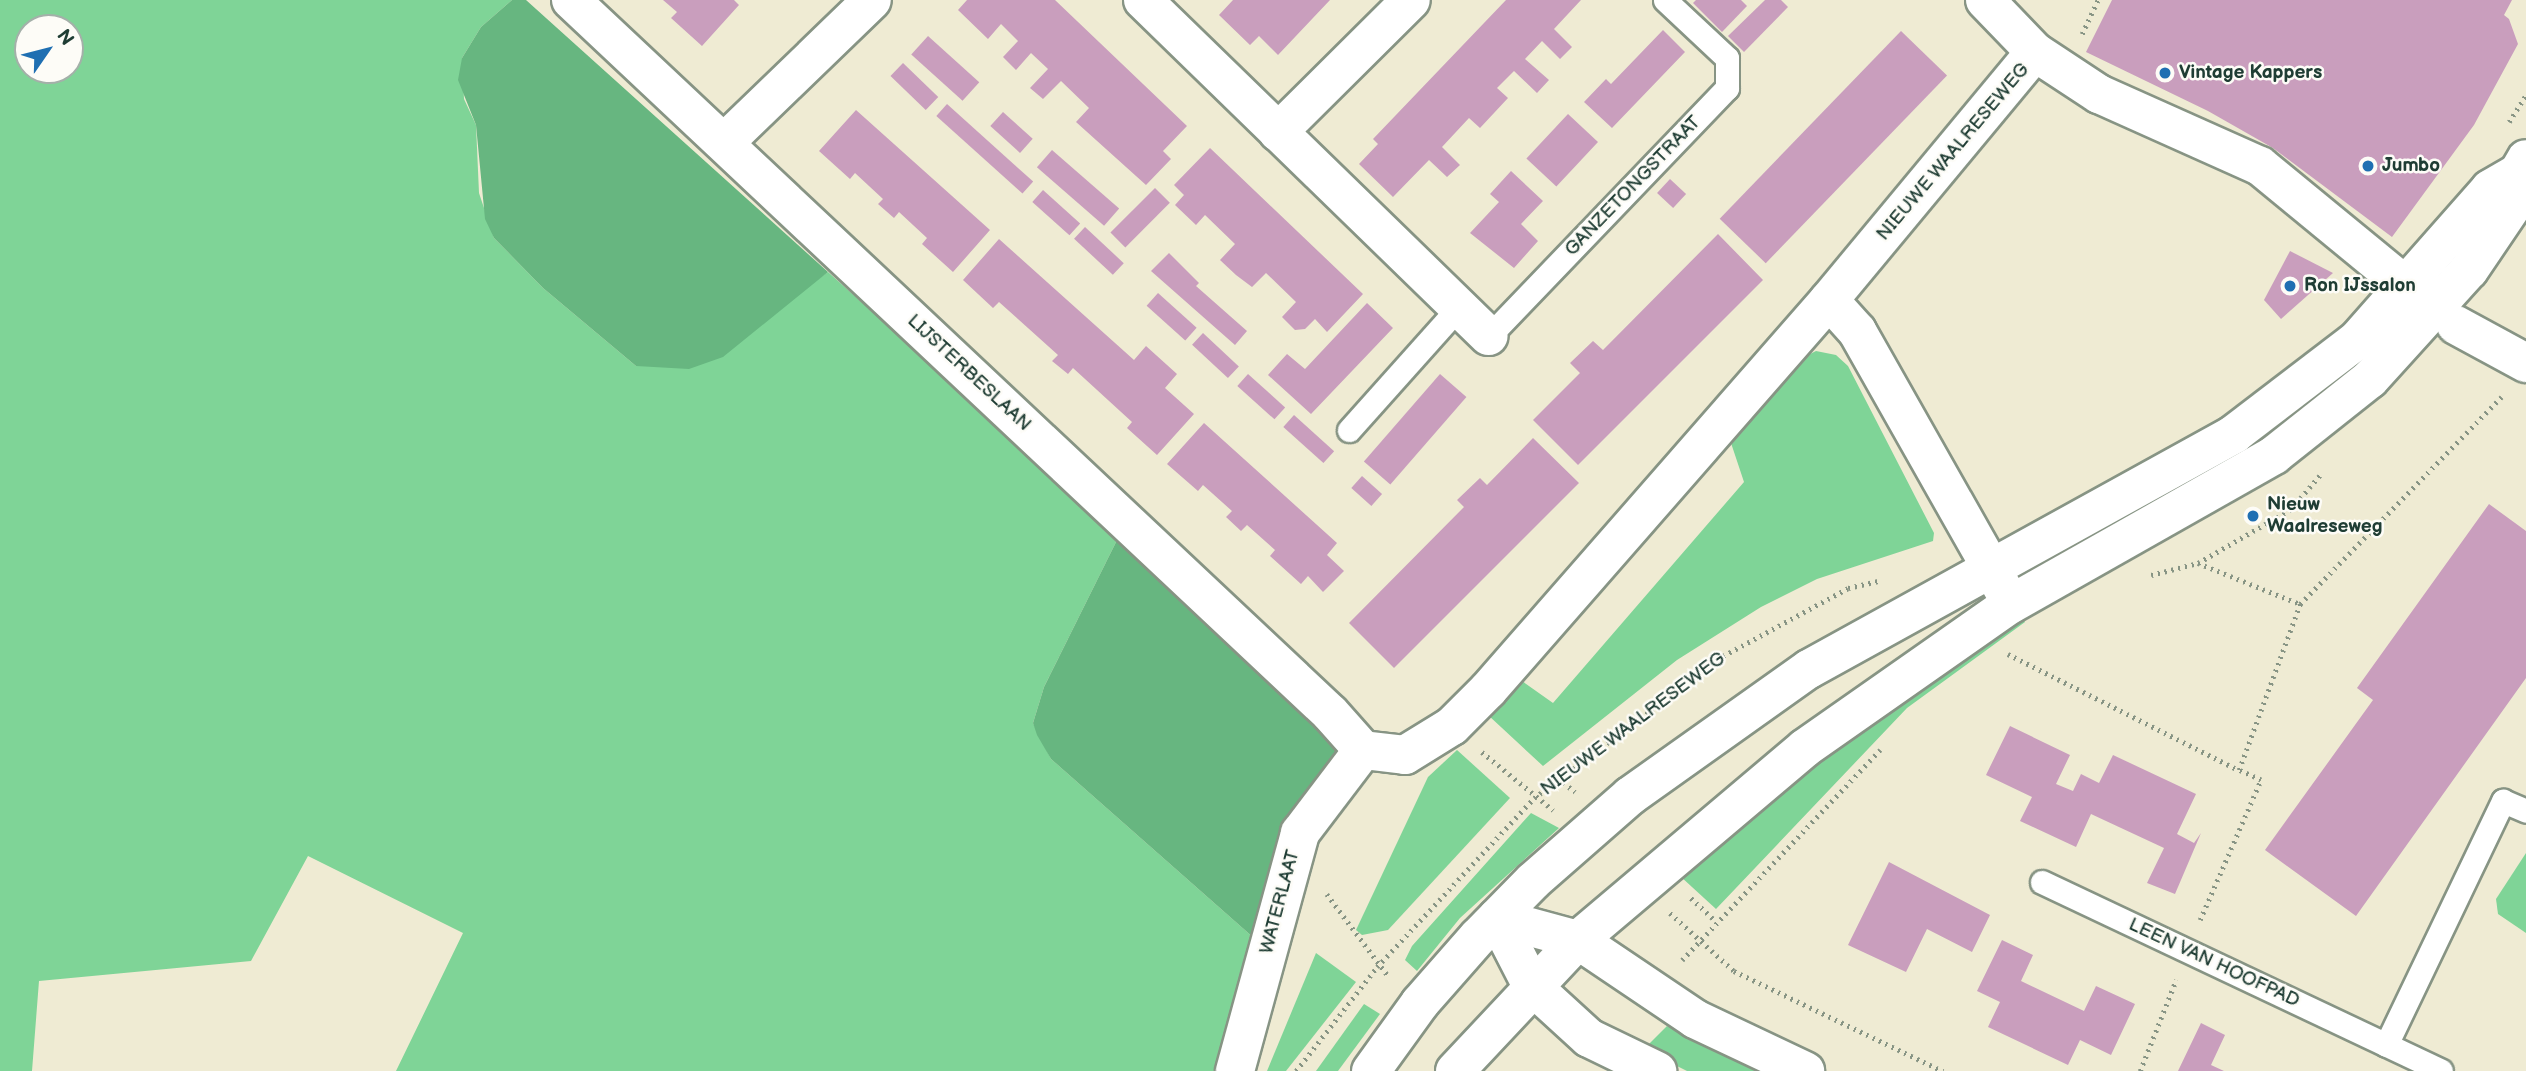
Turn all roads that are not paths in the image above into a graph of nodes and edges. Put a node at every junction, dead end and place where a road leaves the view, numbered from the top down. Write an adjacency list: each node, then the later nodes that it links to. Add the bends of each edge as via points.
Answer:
1 (570, 0): 9 (street, LIJSTERBESLAAN)
2 (872, 0): 9 (street)
3 (1143, 0): 8 (street, GANZETONGSTRAAT)
4 (1410, 0): 8 (street)
5 (1665, 0): 14 (lane, GANZETONGSTRAAT, via 1727,58 1727,88)
6 (1985, 0): 7 (street)
7 (2035, 52): 11 (street, NIEUWE WAALRESEWEG); 13 (street, NIEUWE WAALRESEWEG, via 2099,94 2259,166)
8 (1278, 132): 12 (street, GANZETONGSTRAAT)
9 (725, 142): 19 (street, LIJSTERBESLAAN, via 1320,704)
10 (2522, 166): 13 (street, via 2490,189)
11 (1829, 300): 17 (street, via 1857,331); 19 (street, NIEUWE WAALRESEWEG, via 1452,726 1405,755)
12 (1459, 307): 14 (street, GANZETONGSTRAAT); 16 (lane)
13 (2432, 307): 15 (street, NIEUWE WAALRESEWEG); 17 (street, via 2357,340 2234,434); 18 (street, via 2370,379 2274,455)
14 (1489, 336)
15 (2517, 377)
16 (1349, 430)
17 (1989, 566): 18 (street); 22 (street, via 1746,710 1630,796)
18 (2011, 604): 23 (street, via 1805,748)
19 (1363, 750): 26 (street, WATERLAAT, via 1300,833)
20 (2526, 811): 25 (lane, via 2503,801)
21 (2042, 882): 25 (lane, LEEN VAN HOOFPAD)
22 (1497, 918): 23 (street); 24 (street); 27 (street, via 1420,1003)
23 (1578, 940): 24 (street); 30 (street, via 1695,1019)
24 (1532, 986): 28 (street); 29 (street, via 1589,1038)
25 (2386, 1045): 31 (lane, LEEN VAN HOOFPAD)
26 (1235, 1071)
27 (1371, 1071)
28 (1455, 1071)
29 (1657, 1071)
30 (1805, 1071)
31 (2441, 1071)

